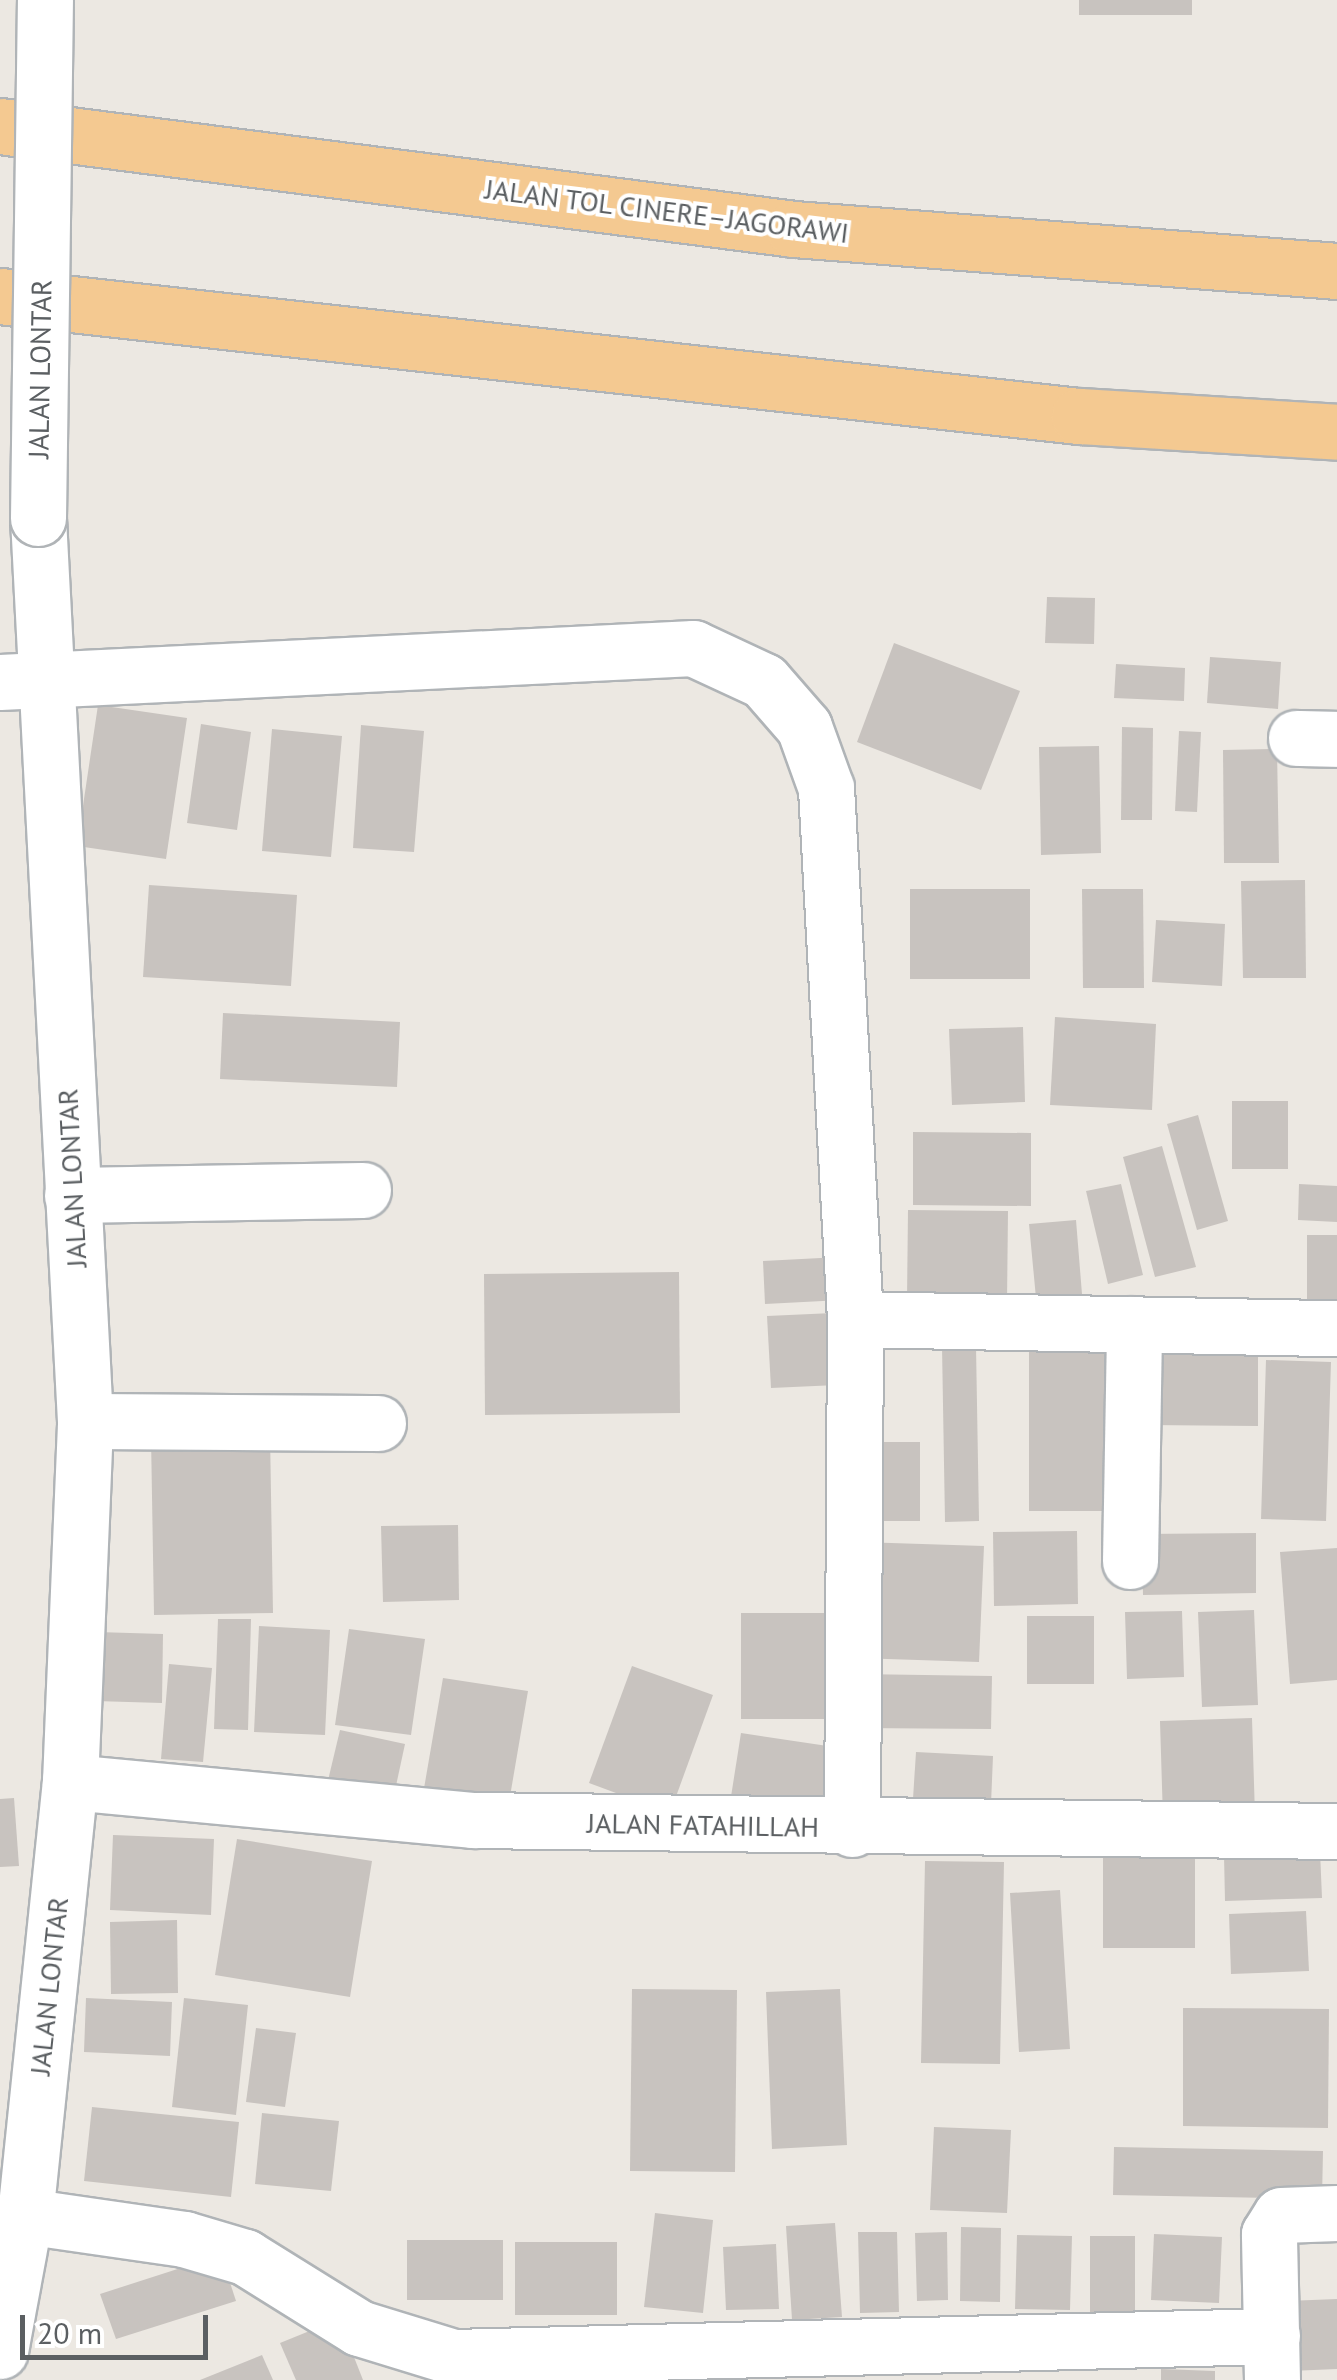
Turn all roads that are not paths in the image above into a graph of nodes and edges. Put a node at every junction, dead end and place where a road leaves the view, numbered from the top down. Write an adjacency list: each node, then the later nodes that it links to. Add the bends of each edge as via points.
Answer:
1 (45, 0): 6 (street, JALAN LONTAR, bridge, via 38,518)
2 (0, 126): 3 (highway, JALAN TOL CINERE–JAGORAWI, via 794,229)
3 (1337, 271)
4 (0, 296): 5 (highway, via 1079,416)
5 (1337, 432)
6 (24, 679): 8 (street, JALAN LONTAR); 9 (street, via 693,648 764,680 804,728 826,788)
7 (364, 1190): 8 (street)
8 (72, 1195): 12 (street, JALAN LONTAR)
9 (854, 1319): 10 (street); 16 (street)
10 (1134, 1324): 11 (street); 14 (street)
11 (1337, 1328)
12 (85, 1421): 13 (street); 15 (street, JALAN LONTAR)
13 (378, 1423)
14 (1130, 1561)
15 (70, 1782): 16 (street, JALAN FATAHILLAH, via 473,1820); 19 (street, JALAN LONTAR)
16 (852, 1828): 17 (street, JALAN FATAHILLAH)
17 (1337, 1831)
18 (1337, 2213): 21 (street, via 1281,2215 1268,2234)
19 (26, 2216): 20 (street, JALAN LONTAR); 21 (street, via 184,2239 245,2257 359,2328 453,2357)
20 (0, 2351)
21 (1272, 2358)

